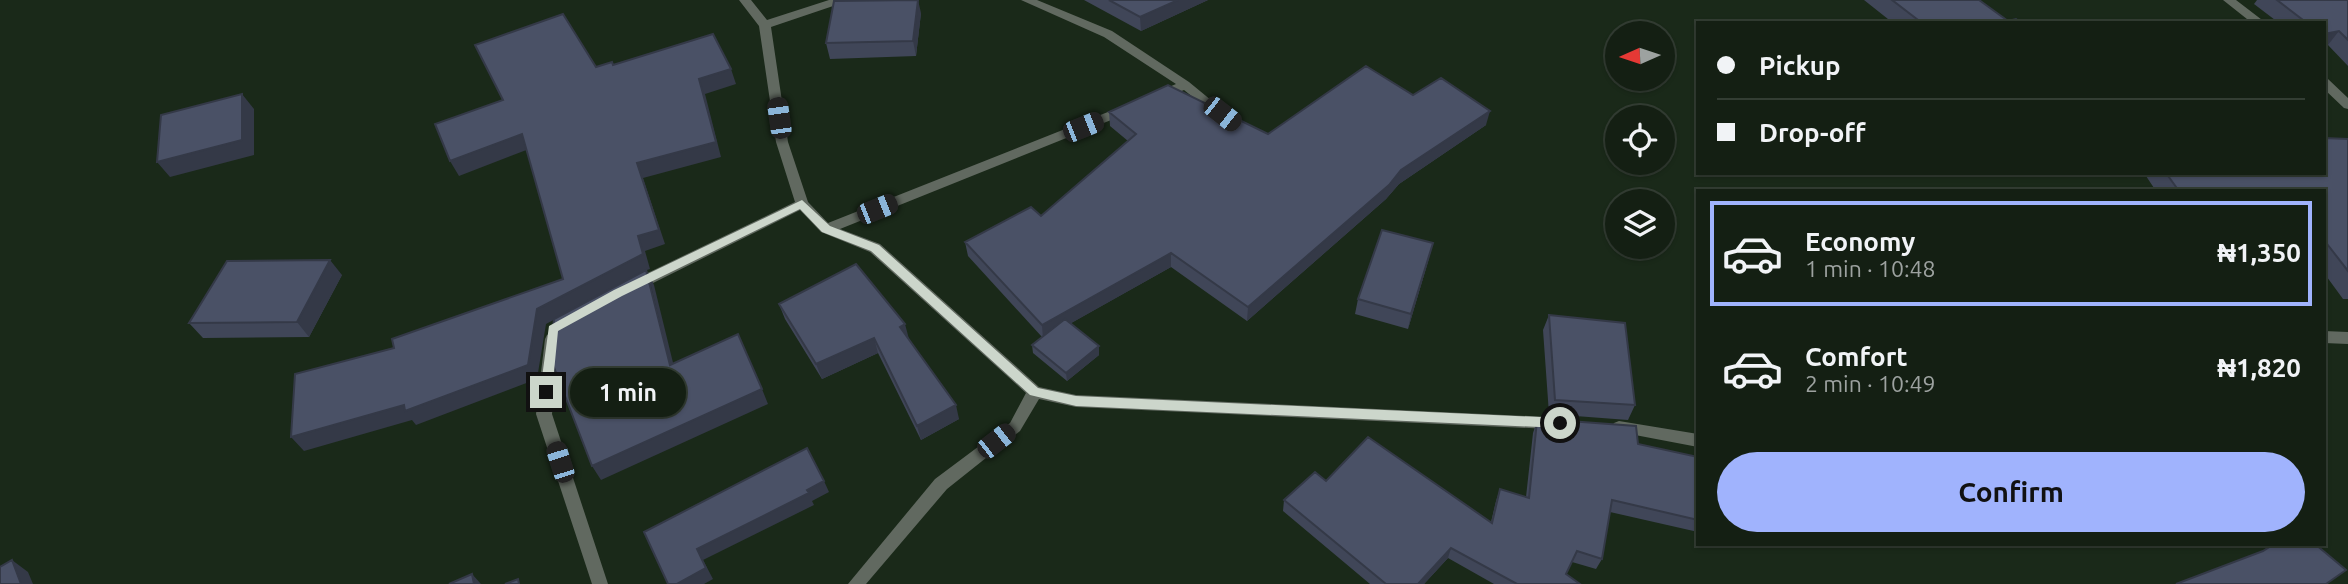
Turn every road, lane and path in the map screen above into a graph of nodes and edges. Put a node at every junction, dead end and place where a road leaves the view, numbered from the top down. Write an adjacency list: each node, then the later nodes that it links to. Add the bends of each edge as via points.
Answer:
1 (745, 0): 6 (street)
2 (841, 0): 6 (street)
3 (1027, 0): 8 (street, via 1108,34)
4 (2229, 0): 5 (street)
5 (2257, 21)
6 (765, 24): 11 (street, via 782,142)
7 (2326, 84): 9 (street)
8 (1185, 86): 10 (street); 12 (street)
9 (2348, 105)
10 (1240, 128)
11 (802, 204): 12 (street); 13 (street)
12 (826, 229): 17 (street, via 875,248)
13 (618, 293)
14 (564, 323): 19 (street, via 553,329 544,414)
15 (2326, 337): 16 (street)
16 (2348, 338)
17 (1035, 392): 18 (street, via 1076,401 1594,425); 20 (street, via 1015,427 941,484)
18 (1696, 441)
19 (600, 584)
20 (856, 584)

